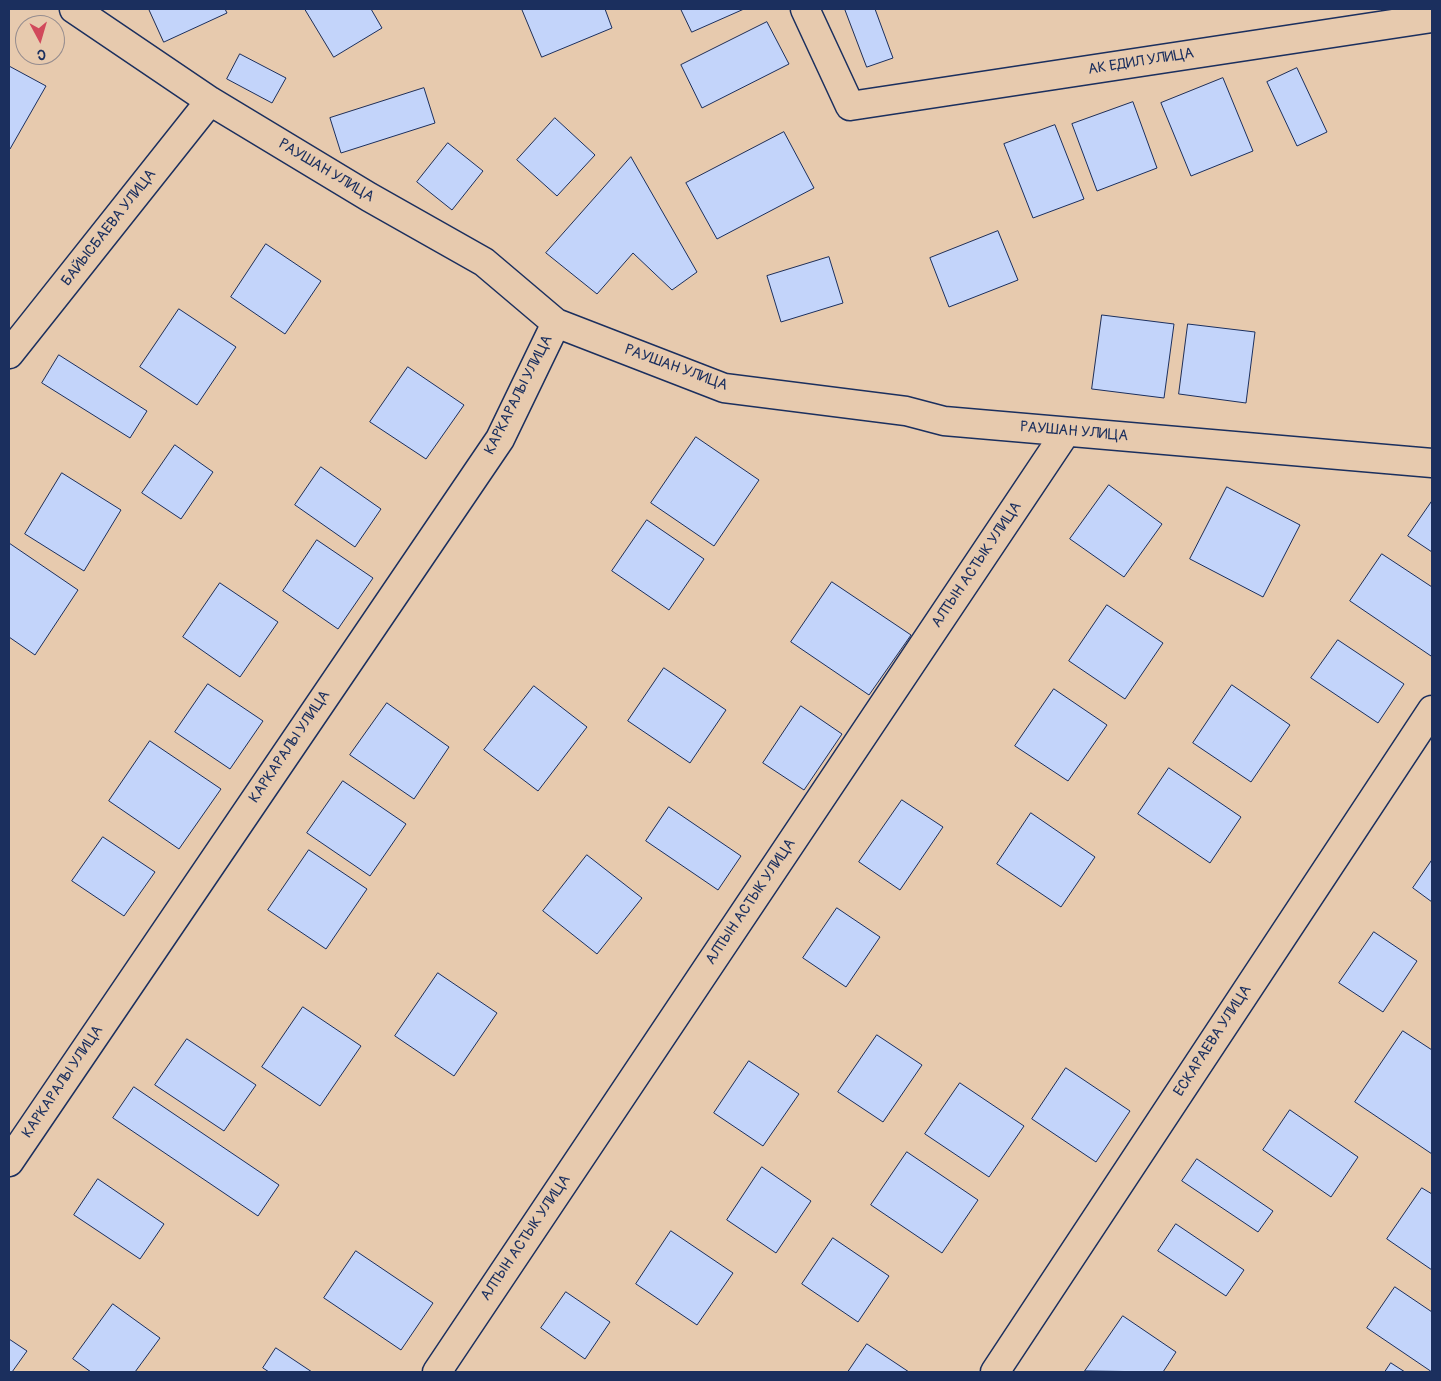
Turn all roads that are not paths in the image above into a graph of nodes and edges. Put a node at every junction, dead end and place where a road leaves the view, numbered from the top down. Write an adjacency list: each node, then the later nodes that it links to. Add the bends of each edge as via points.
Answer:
1 (74, 9): 4 (street, РАУШАН УЛИЦА)
2 (805, 9): 3 (street, АК ЕДИЛ УЛИЦА, via 850,106)
3 (1432, 18)
4 (210, 101): 5 (street, РАУШАН УЛИЦА, via 484,262); 6 (street, БАЙЫСБАЕВА УЛИЦА)
5 (556, 323): 7 (street, РАУШАН УЛИЦА, via 724,388 906,411 944,421); 10 (street, КАРКАРАЛЫ УЛИЦА, via 500,439)
6 (9, 354)
7 (1066, 432): 8 (street, РАУШАН УЛИЦА); 11 (street, АЛТЫН АСТЫК УЛИЦА)
8 (1432, 463)
9 (1432, 710): 12 (street, ЕСКАРАЕВА УЛИЦА)
10 (9, 1162)
11 (437, 1372)
12 (995, 1372)

